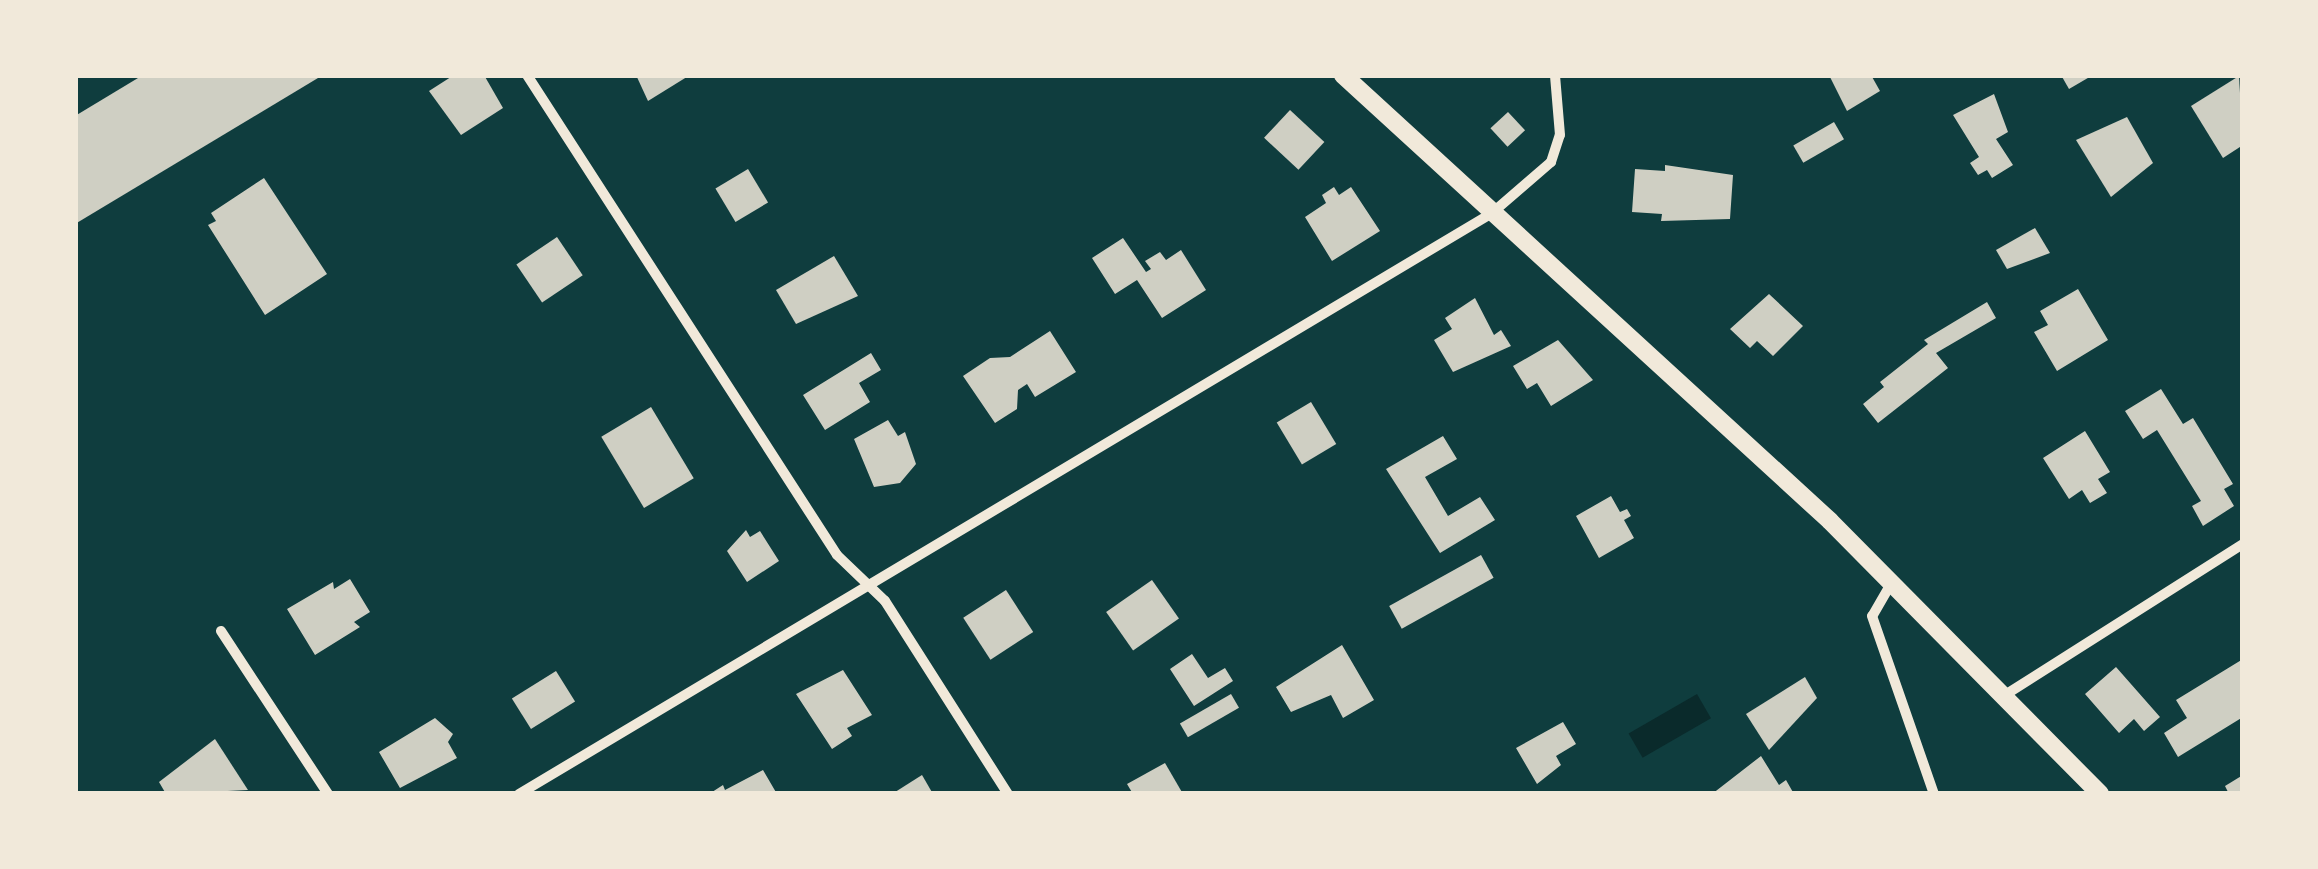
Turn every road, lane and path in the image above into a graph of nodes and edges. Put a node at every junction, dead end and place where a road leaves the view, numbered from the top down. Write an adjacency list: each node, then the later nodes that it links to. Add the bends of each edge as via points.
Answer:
1 (527, 75): 7 (street, via 837,555)
2 (1343, 75): 4 (street)
3 (1555, 75): 4 (street, via 1561,122 1550,162)
4 (1492, 213): 6 (street); 7 (street)
5 (2243, 544): 9 (street)
6 (1892, 580): 9 (street); 13 (street, via 1872,616)
7 (872, 588): 11 (street); 12 (street)
8 (221, 630): 10 (street)
9 (2005, 696): 14 (street)
10 (328, 794)
11 (519, 794)
12 (1008, 794)
13 (1934, 794)
14 (2100, 794)

